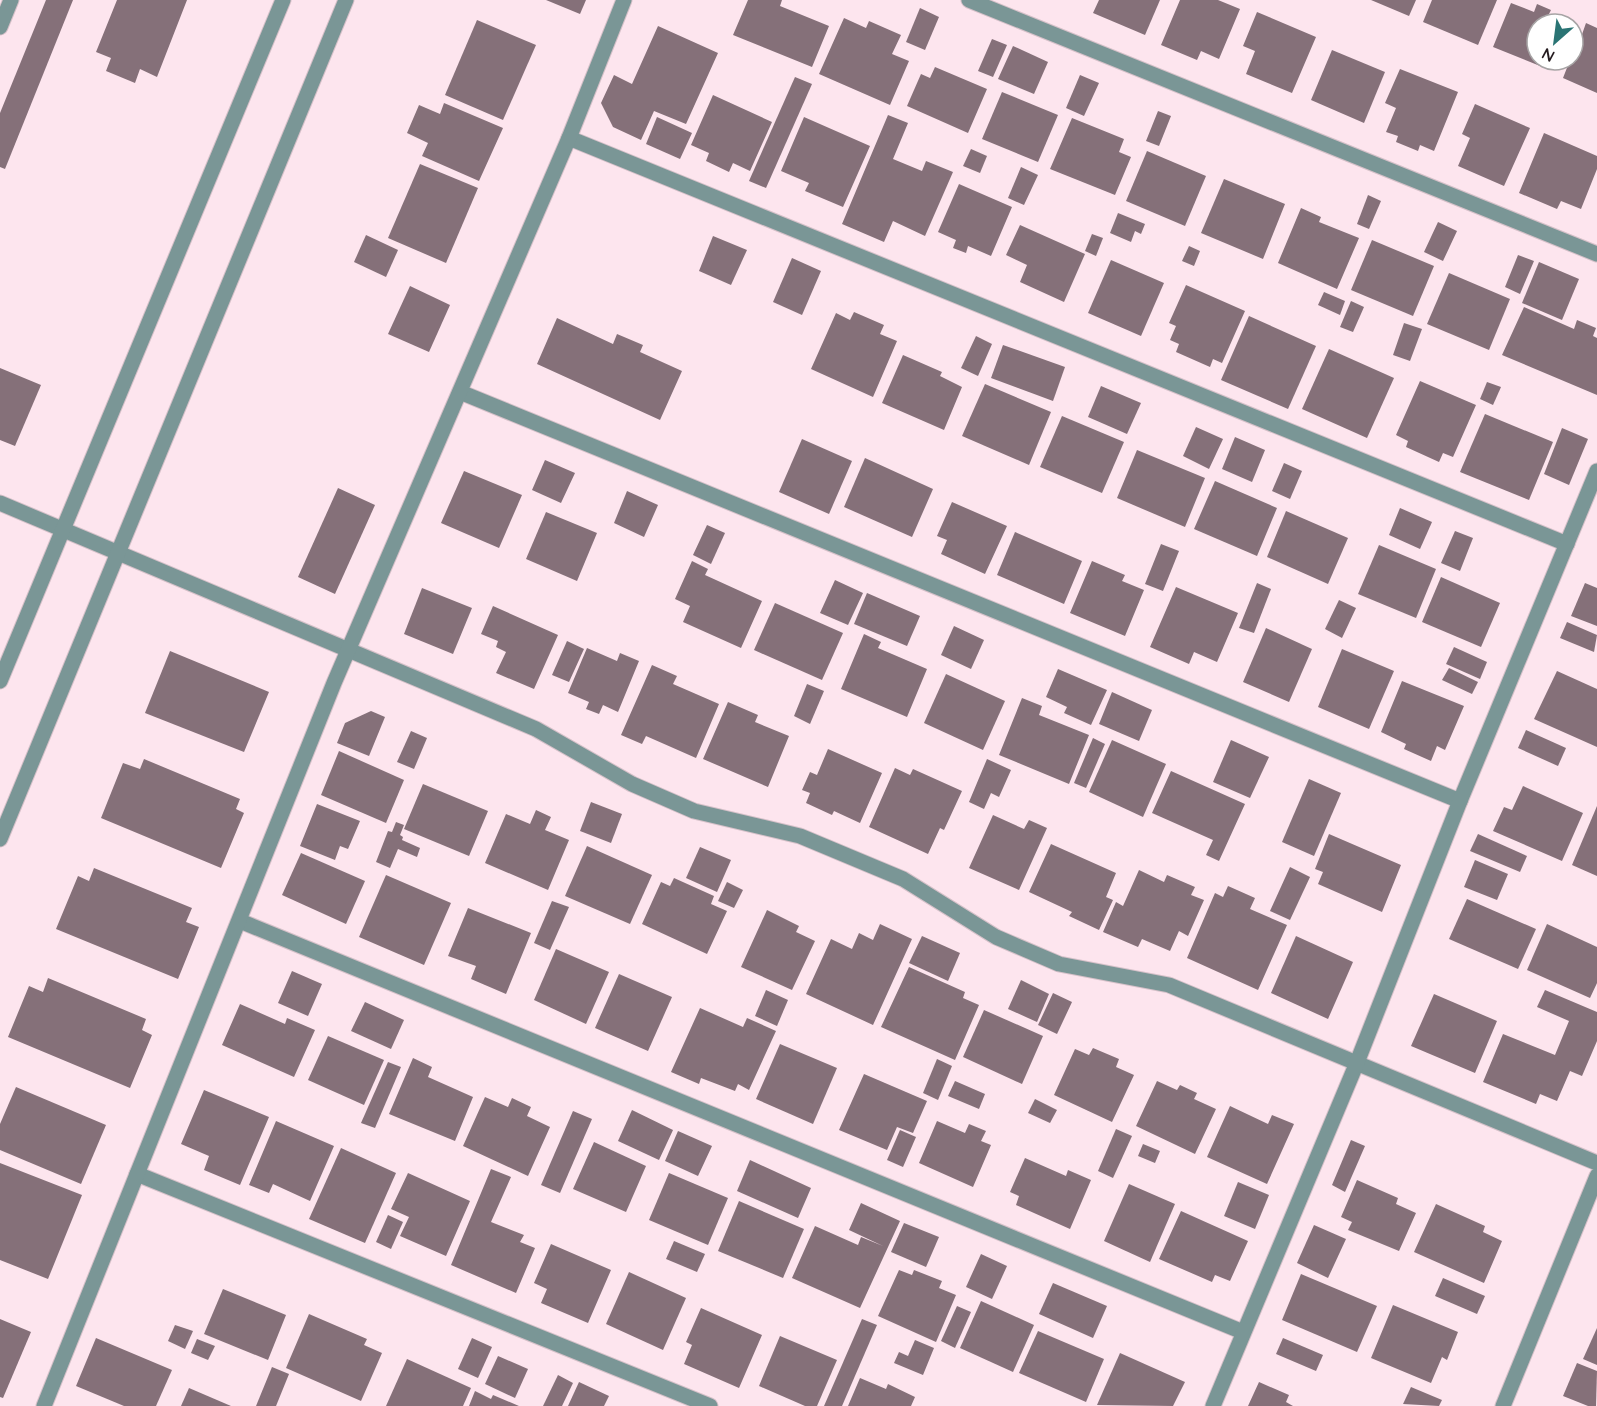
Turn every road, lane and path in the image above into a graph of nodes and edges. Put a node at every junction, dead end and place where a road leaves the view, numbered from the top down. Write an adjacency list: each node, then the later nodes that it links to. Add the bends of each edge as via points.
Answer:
1 (11, 0): 6 (street)
2 (283, 0): 12 (street)
3 (346, 0): 14 (street)
4 (624, 0): 7 (street)
5 (969, 0): 8 (street)
6 (0, 27)
7 (569, 138): 9 (street); 13 (street)
8 (1597, 254)
9 (460, 392): 15 (street); 17 (street)
10 (1597, 471): 13 (street)
11 (0, 503): 12 (street)
12 (63, 528): 14 (street); 16 (street)
13 (1567, 544): 17 (street)
14 (119, 552): 15 (street); 18 (street)
15 (349, 648): 19 (street); 20 (street, via 536,729 632,784 694,811 800,836 903,879 996,938 1059,964 1169,986)
16 (0, 681)
17 (1460, 801): 20 (street)
18 (0, 839)
19 (240, 921): 22 (street); 24 (street)
20 (1356, 1065): 21 (street); 24 (street)
21 (1597, 1163)
22 (137, 1174): 25 (street); 26 (street)
23 (1597, 1176): 28 (street)
24 (1243, 1332): 27 (street)
25 (44, 1406)
26 (710, 1406)
27 (1213, 1406)
28 (1503, 1406)

